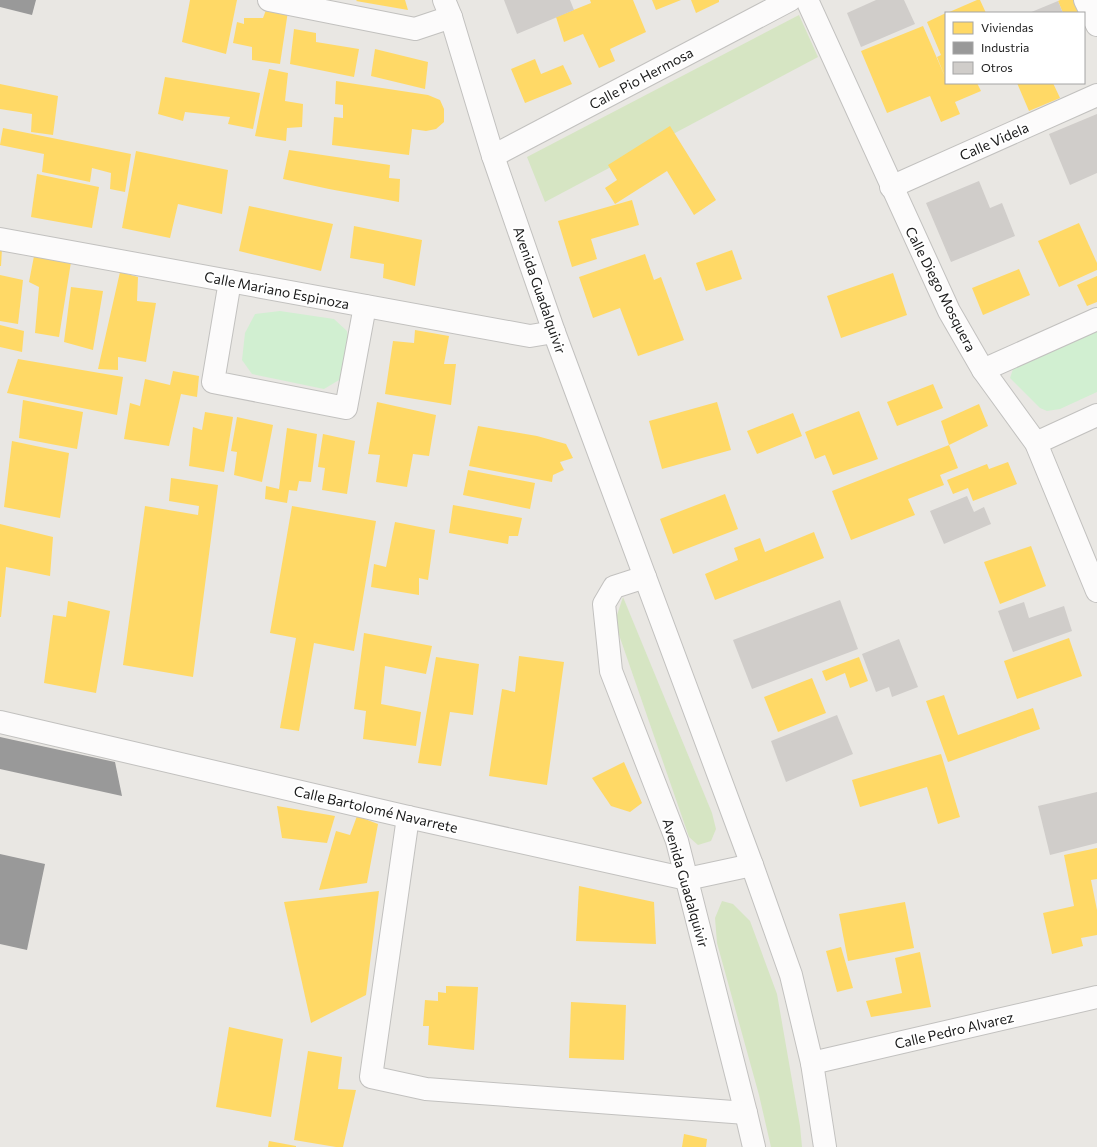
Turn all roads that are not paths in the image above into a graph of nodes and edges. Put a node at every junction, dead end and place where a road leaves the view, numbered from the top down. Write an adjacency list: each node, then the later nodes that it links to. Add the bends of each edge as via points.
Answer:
1 (269, 0): 5 (street, via 415,28)
2 (790, 0): 8 (street, Calle Pio Hermosa)
3 (807, 0): 9 (street, Calle Diego Mosquera)
4 (1085, 0): 6 (street)
5 (447, 9): 8 (street, Avenida Guadalquivir)
6 (1097, 25)
7 (1097, 95): 9 (street, Calle Videla)
8 (493, 156): 14 (street, Avenida Guadalquivir)
9 (891, 188): 15 (street, Calle Diego Mosquera, via 949,311)
10 (0, 239): 11 (street, Calle Mariano Espinoza)
11 (230, 281): 12 (street, Calle Mariano Espinoza); 12 (street, via 213,382 346,408)
12 (365, 306): 14 (street, Calle Mariano Espinoza, via 530,336)
13 (1097, 319): 15 (street)
14 (554, 332): 18 (street, Avenida Guadalquivir)
15 (983, 370): 17 (street, Calle Diego Mosquera)
16 (1097, 415): 17 (street)
17 (1036, 443): 19 (street, Calle Diego Mosquera)
18 (645, 577): 22 (street, Avenida Guadalquivir); 23 (street, Avenida Guadalquivir, via 614,587 604,604 611,671 677,841)
19 (1097, 591)
20 (0, 722): 21 (street, Calle Bartolomé Navarrete)
21 (408, 817): 23 (street, Calle Bartolomé Navarrete); 26 (street, via 371,1077 426,1089)
22 (752, 865): 23 (street, Calle Bartolomé Navarrete); 25 (street, Avenida Guadalquivir, via 791,975)
23 (688, 879): 26 (street, Avenida Guadalquivir)
24 (1097, 997): 25 (street, Calle Pedro Alvarez)
25 (812, 1063): 28 (street, Avenida Guadalquivir)
26 (746, 1113): 27 (street, Avenida Guadalquivir)
27 (754, 1147)
28 (825, 1147)

